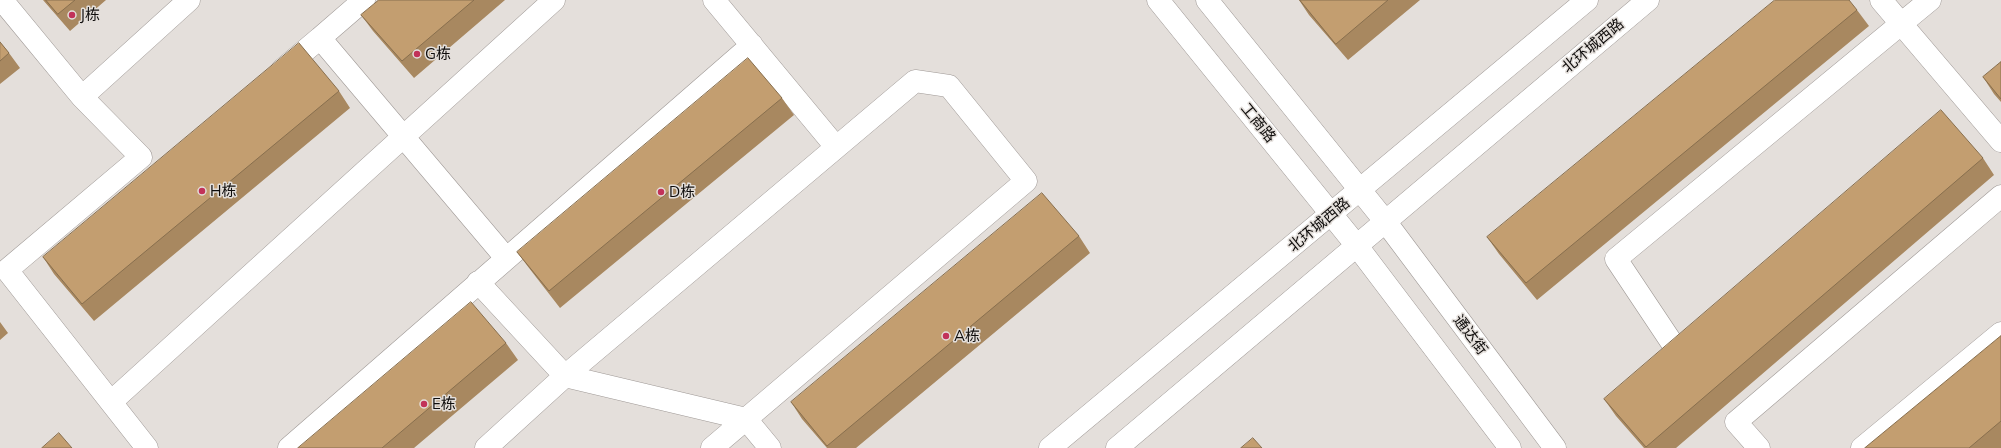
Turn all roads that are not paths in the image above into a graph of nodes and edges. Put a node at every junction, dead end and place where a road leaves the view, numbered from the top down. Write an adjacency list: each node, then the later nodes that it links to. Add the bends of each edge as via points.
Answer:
1 (2, 0): 16 (main road)
2 (189, 0): 16 (main road)
3 (364, 0): 13 (main road)
4 (554, 0): 17 (main road)
5 (714, 0): 14 (main road)
6 (1158, 0): 22 (main road, 工商路)
7 (1207, 0): 20 (main road)
8 (1587, 0): 20 (main road, 北环城西路)
9 (1648, 0): 23 (main road, 北环城西路)
10 (1881, 0): 12 (main road)
11 (1930, 0): 12 (main road)
12 (1901, 24): 18 (main road); 28 (main road, via 1616,259)
13 (320, 38): 15 (main road); 17 (main road)
14 (752, 44): 19 (main road); 25 (main road)
15 (267, 83)
16 (82, 97): 30 (main road, via 151,161 7,270)
17 (404, 137): 25 (main road); 30 (main road)
18 (2001, 141)
19 (836, 147): 29 (main road); 31 (main road, via 915,81 949,86 1026,181)
20 (1361, 190): 22 (main road, 北环城西路); 23 (main road)
21 (2001, 196): 41 (main road, via 1736,422)
22 (1332, 214): 24 (main road, 工商路); 37 (main road, 北环城西路)
23 (1385, 221): 24 (main road, 北环城西路); 40 (main road, 通达街)
24 (1357, 246): 38 (main road, 北环城西路); 39 (main road)
25 (506, 258): 26 (main road)
26 (478, 282): 29 (main road); 33 (main road)
27 (2001, 334): 42 (main road)
28 (1672, 344)
29 (565, 376): 31 (main road); 34 (main road)
30 (111, 402): 32 (main road)
31 (746, 419): 35 (main road); 36 (main road)
32 (147, 448)
33 (289, 448)
34 (486, 448)
35 (712, 448)
36 (770, 448)
37 (1050, 448)
38 (1117, 448)
39 (1510, 448)
40 (1556, 448)
41 (1759, 448)
42 (1862, 448)

